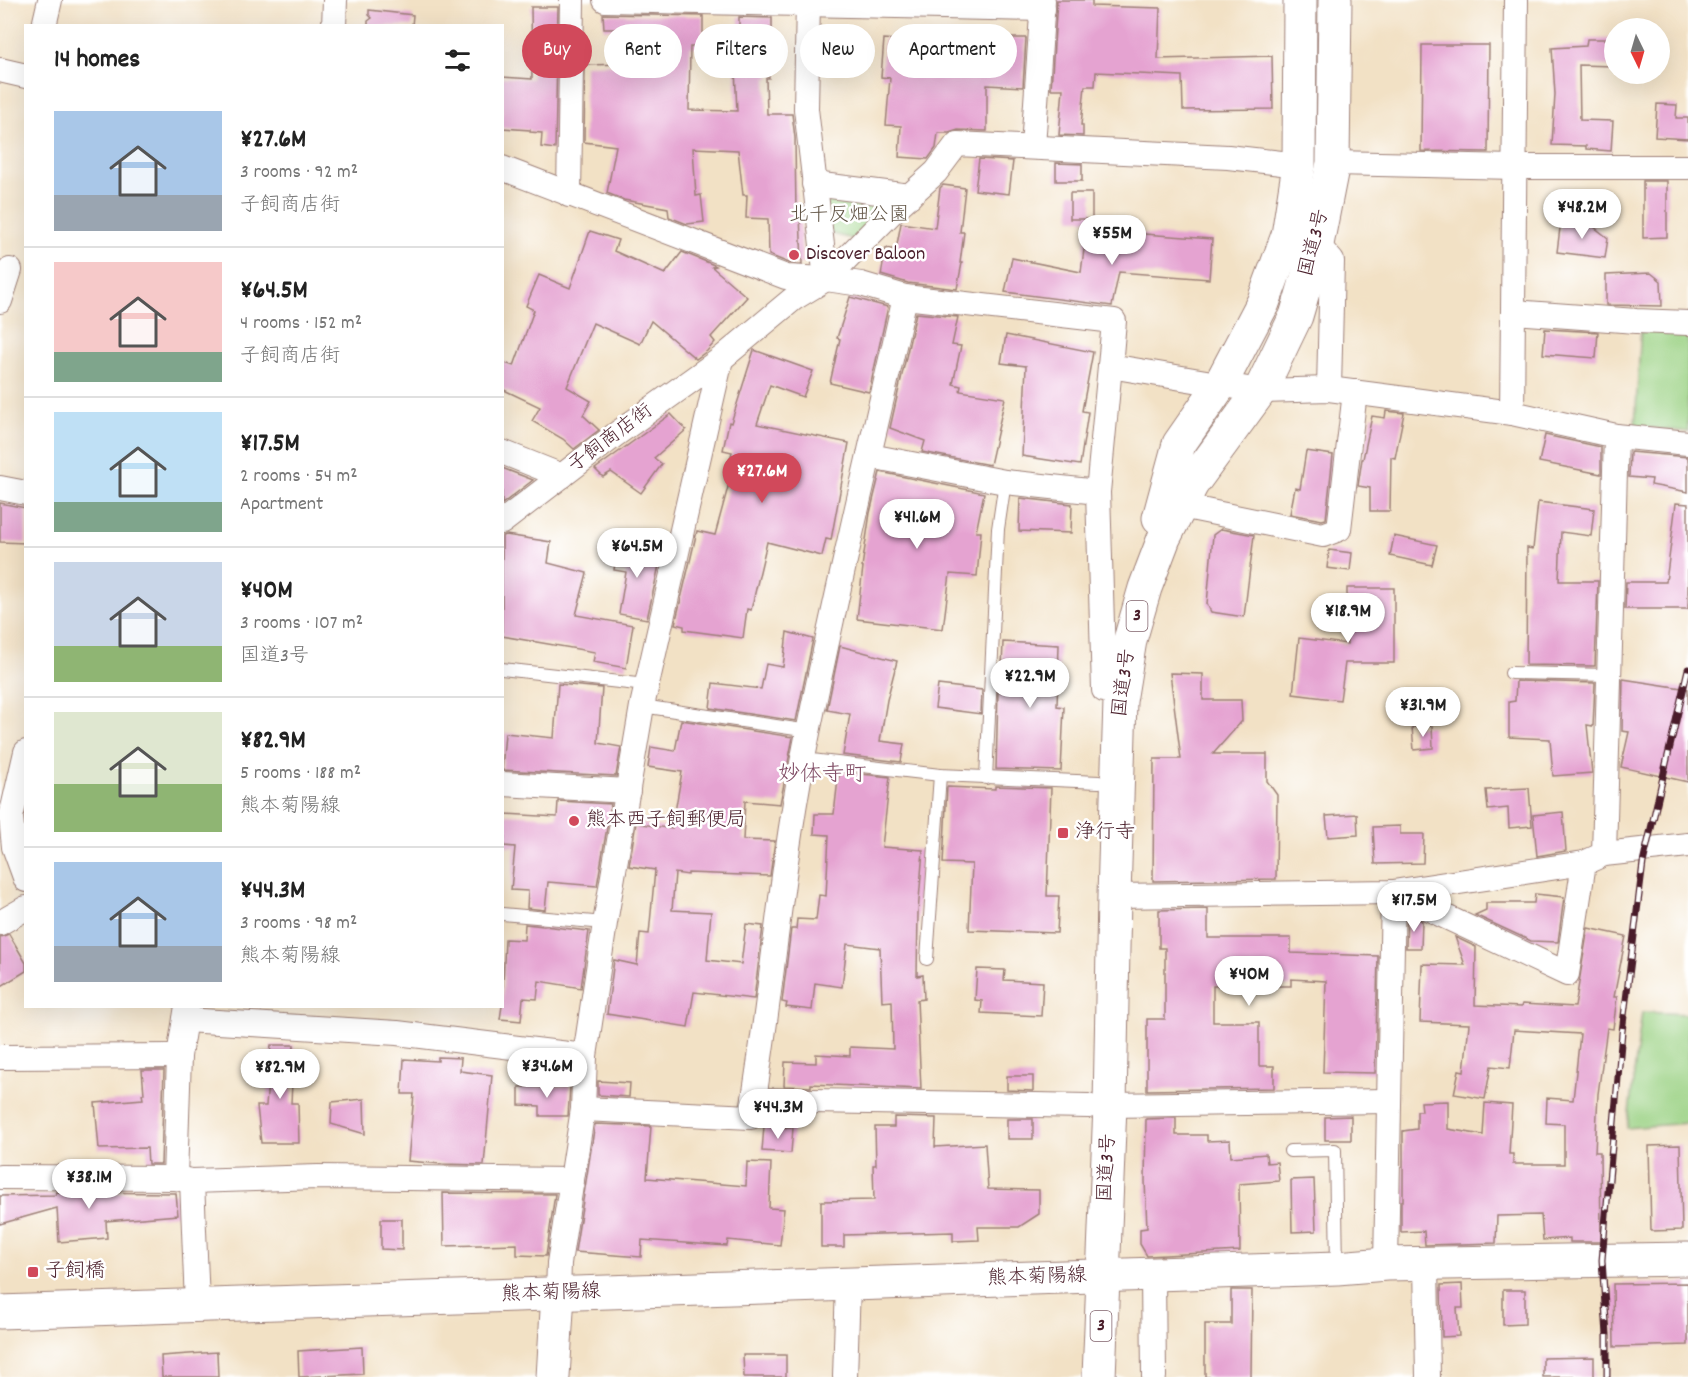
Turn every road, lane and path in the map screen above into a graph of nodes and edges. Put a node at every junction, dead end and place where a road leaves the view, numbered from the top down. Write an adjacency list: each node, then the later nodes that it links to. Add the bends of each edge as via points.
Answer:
1 (50, 0): 10 (street)
2 (335, 0): 11 (street)
3 (572, 0): 21 (street)
4 (605, 0): 8 (street)
5 (1300, 0): 16 (main road, 国道3号 / 3)
6 (1335, 0): 15 (main road, 国道3号 / 3)
7 (1516, 0): 17 (street)
8 (808, 2): 9 (street); 20 (street, via 806,109)
9 (1043, 4): 14 (street)
10 (44, 24)
11 (334, 24)
12 (0, 70): 13 (street)
13 (24, 76)
14 (1033, 147): 16 (street, via 1228,157); 22 (street, 子飼商店街, via 957,144 936,172)
15 (1333, 163): 17 (street); 23 (main road, 国道3号 / 3)
16 (1299, 165): 32 (main road, 国道3号 / 3, via 1285,245 1263,303)
17 (1516, 167): 18 (street); 28 (street)
18 (1688, 167)
19 (504, 169): 21 (street)
20 (814, 184): 22 (street); 25 (street)
21 (569, 195): 25 (street, via 786,277)
22 (910, 196): 25 (street, 子飼商店街)
23 (1317, 244): 33 (street, via 1332,261); 34 (main road, 国道3号 / 3, via 1296,316)
24 (12, 271): 27 (street)
25 (826, 279): 26 (street); 30 (street, 子飼商店街, via 793,299)
26 (905, 297): 31 (street, via 1114,321); 40 (street)
27 (0, 301)
28 (1514, 312): 29 (street); 36 (street)
29 (1688, 323)
30 (721, 359): 41 (street, 子飼商店街); 52 (street)
31 (1110, 366): 32 (street); 44 (street)
32 (1220, 385): 34 (street); 51 (main road, 国道3号 / 3, via 1179,444 1154,534 1127,596)
33 (1329, 389): 34 (street); 35 (street)
34 (1260, 391): 46 (main road, 国道3号 / 3, via 1192,484)
35 (1355, 392): 36 (street); 46 (street, via 1340,528 1323,535)
36 (1512, 413): 37 (street)
37 (1616, 436): 38 (street); 50 (street)
38 (1688, 443)
39 (504, 453): 41 (street)
40 (870, 456): 42 (street); 53 (street)
41 (562, 476): 47 (street, 子飼商店街)
42 (1005, 482): 44 (street); 57 (lane, via 998,529)
43 (0, 488): 45 (street)
44 (1098, 492): 51 (street)
45 (24, 494)
46 (1181, 506): 65 (main road, 国道3号 / 3, via 1164,538 1130,640 1120,701)
47 (504, 520)
48 (504, 669): 52 (lane)
49 (1511, 673): 50 (lane)
50 (1608, 675): 62 (street)
51 (1104, 690): 58 (main road, 国道3号 / 3)
52 (644, 695): 53 (lane); 60 (street)
53 (809, 731): 54 (street)
54 (803, 759): 56 (lane); 75 (street)
55 (24, 761): 63 (street, via 11,817 14,847)
56 (940, 775): 57 (lane); 70 (lane)
57 (986, 778): 58 (lane)
58 (1100, 782): 77 (main road, 国道3号 / 3)
59 (504, 784): 60 (street)
60 (628, 791): 68 (street)
61 (1688, 845): 62 (street)
62 (1594, 859): 64 (street); 64 (street, via 1567,974)
63 (24, 874)
64 (1393, 892): 65 (street); 76 (street)
65 (1114, 896): 77 (main road, 国道3号 / 3)
66 (24, 909): 69 (street)
67 (504, 914): 68 (lane)
68 (605, 922): 73 (street)
69 (0, 923)
70 (927, 959)
71 (186, 1013): 72 (street); 73 (street)
72 (179, 1056): 74 (street); 81 (street)
73 (585, 1056): 78 (street)
74 (0, 1057)
75 (754, 1100): 77 (street); 78 (street, via 751,1117)
76 (1389, 1101): 77 (street); 85 (street)
77 (1099, 1106): 88 (main road, 国道3号 / 3)
78 (583, 1109): 82 (street)
79 (1290, 1151): 86 (lane, via 1335,1150)
80 (0, 1177): 81 (street)
81 (183, 1179): 82 (street); 91 (street)
82 (572, 1180): 90 (street)
83 (1688, 1259): 84 (main road, 熊本菊陽線)
84 (1426, 1263): 85 (main road, 熊本菊陽線); 98 (street)
85 (1386, 1264): 86 (main road, 熊本菊陽線)
86 (1337, 1268): 87 (main road, 熊本菊陽線)
87 (1153, 1274): 88 (main road, 熊本菊陽線); 97 (street)
88 (1093, 1276): 89 (main road, 熊本菊陽線); 95 (main road, 国道3号 / 3); 96 (main road, 国道3号 / 3)
89 (848, 1284): 90 (main road, 熊本菊陽線); 94 (street)
90 (558, 1294): 91 (main road, 熊本菊陽線); 93 (main road)
91 (197, 1304): 92 (main road, 熊本菊陽線)
92 (0, 1312)
93 (553, 1377)
94 (845, 1377)
95 (1082, 1377)
96 (1099, 1377)
97 (1154, 1377)
98 (1428, 1377)

